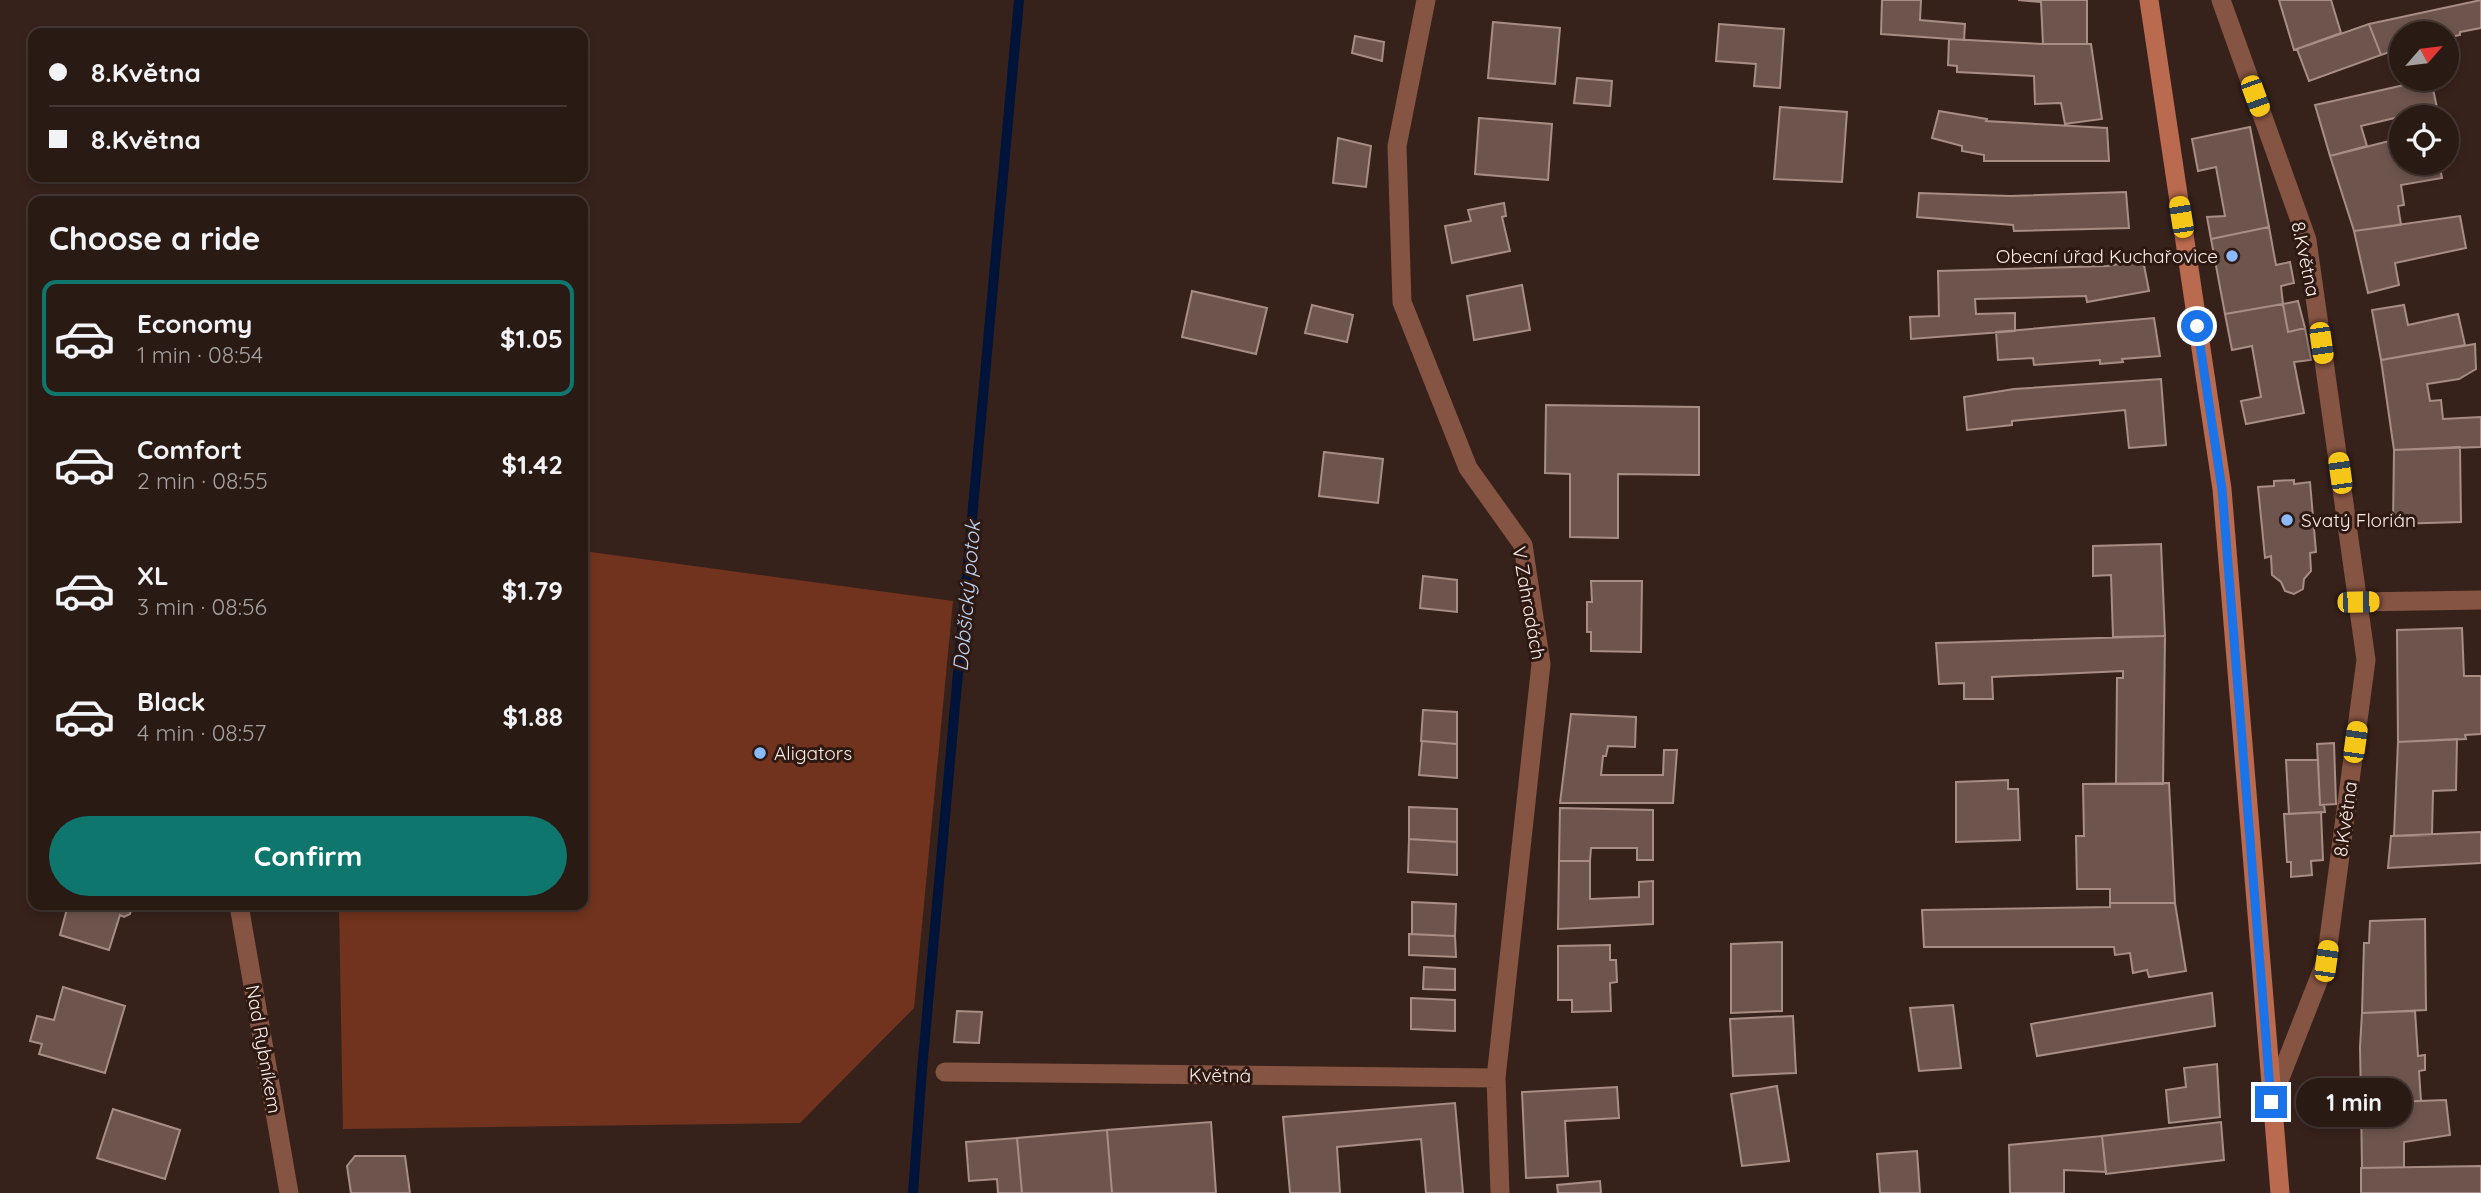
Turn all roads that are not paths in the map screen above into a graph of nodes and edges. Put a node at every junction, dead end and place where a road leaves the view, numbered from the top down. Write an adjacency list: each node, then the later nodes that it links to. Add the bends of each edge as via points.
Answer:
1 (1426, 0): 8 (street, V Zahradách, via 1397,146 1402,302 1468,468 1523,545 1541,664)
2 (2149, 0): 9 (main road, 8.Května, via 2222,489)
3 (2221, 0): 5 (street, 8.Května, via 2307,240)
4 (2481, 600): 5 (street)
5 (2358, 602): 9 (street, 8.Května, via 2366,660 2326,961)
6 (240, 910): 10 (street, Nad Rybníkem)
7 (945, 1072): 8 (street, Květná)
8 (1496, 1078): 11 (street, V Zahradách)
9 (2271, 1102): 12 (main road, 8.Května)
10 (289, 1193)
11 (1500, 1193)
12 (2280, 1193)

